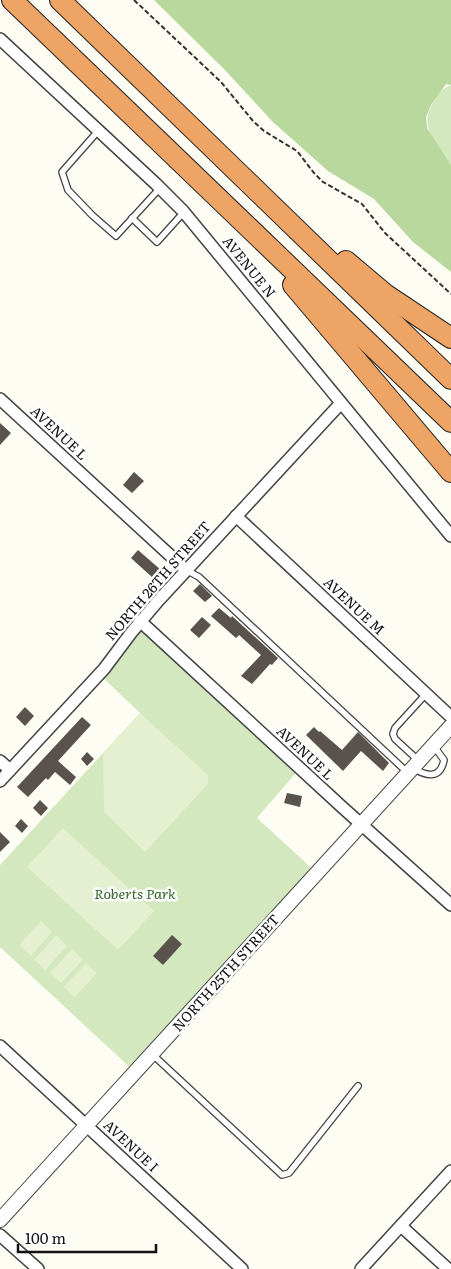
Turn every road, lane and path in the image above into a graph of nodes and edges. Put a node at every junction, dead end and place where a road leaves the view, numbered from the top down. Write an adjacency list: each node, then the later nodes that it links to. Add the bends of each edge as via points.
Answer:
1 (12, 0): 8 (highway)
2 (60, 0): 6 (highway)
3 (134, 0): 11 (path, via 221,82 252,121 297,151 323,182 362,204 385,233)
4 (0, 39): 5 (street, AVENUE N)
5 (99, 130): 7 (street, AVENUE N); 10 (lane, via 62,172 68,190 116,236)
6 (225, 160): 12 (highway, via 385,294); 13 (highway)
7 (160, 188): 9 (street, AVENUE N); 10 (lane)
8 (218, 199): 16 (highway); 17 (highway)
9 (184, 212): 10 (lane, via 157,242); 15 (street, AVENUE N)
10 (132, 218)
11 (451, 294)
12 (451, 338)
13 (451, 379)
14 (0, 399): 20 (street, AVENUE L)
15 (341, 402): 18 (street, NORTH 26TH STREET); 19 (street, AVENUE N)
16 (451, 422)
17 (451, 472)
18 (236, 516): 20 (street, NORTH 26TH STREET); 22 (street, AVENUE M)
19 (451, 536)
20 (186, 570): 21 (street, NORTH 26TH STREET); 27 (lane, via 199,577)
21 (140, 621): 28 (street, NORTH 26TH STREET, via 104,669); 30 (street, AVENUE L)
22 (426, 694): 23 (street, AVENUE M); 27 (lane, via 393,734)
23 (451, 718)
24 (451, 726): 25 (street, NORTH 25TH STREET)
25 (433, 745): 27 (street, NORTH 25TH STREET); 27 (lane, via 444,760 443,767 430,776)
26 (0, 761): 28 (street)
27 (413, 767): 30 (street, NORTH 25TH STREET)
28 (10, 770): 29 (street, NORTH 26TH STREET)
29 (0, 782)
30 (361, 825): 31 (street, AVENUE L); 33 (street, NORTH 25TH STREET)
31 (451, 905)
32 (0, 1046): 35 (street, AVENUE I)
33 (152, 1054): 34 (lane, via 282,1174 289,1173); 35 (street, NORTH 25TH STREET)
34 (358, 1086)
35 (86, 1125): 37 (street, NORTH 25TH STREET); 41 (street, AVENUE I)
36 (451, 1170): 38 (street)
37 (0, 1220)
38 (401, 1226): 42 (street); 43 (street)
39 (0, 1235): 40 (street)
40 (38, 1269)
41 (242, 1269)
42 (361, 1269)
43 (448, 1269)

